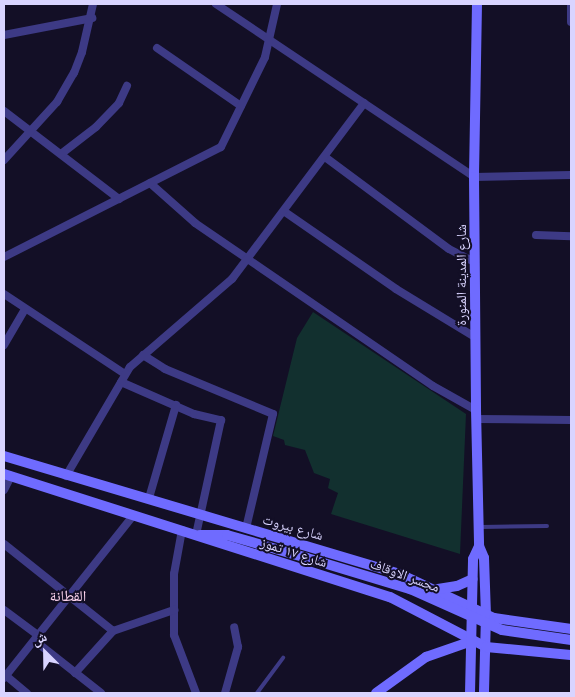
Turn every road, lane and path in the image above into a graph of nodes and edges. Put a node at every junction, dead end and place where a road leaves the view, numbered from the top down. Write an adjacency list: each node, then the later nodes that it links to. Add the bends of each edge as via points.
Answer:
1 (93, 4): 6 (street)
2 (216, 4): 9 (street)
3 (277, 4): 9 (street)
4 (477, 4): 20 (street, شارع المدينة المنورة)
5 (571, 4): 7 (street)
6 (92, 18): 8 (street); 15 (street, via 74,73)
7 (571, 22)
8 (4, 35)
9 (271, 41): 12 (street); 13 (street)
10 (157, 48): 13 (street)
11 (127, 86): 16 (street, via 119,103 102,121)
12 (364, 103): 17 (street); 20 (street)
13 (241, 106): 21 (street, via 221,147)
14 (4, 112): 15 (street)
15 (32, 131): 16 (street); 18 (street)
16 (61, 154): 22 (street)
17 (325, 156): 23 (street); 28 (street, via 449,249)
18 (4, 160)
19 (571, 175): 20 (street)
20 (474, 177): 28 (street, شارع المدينة المنورة)
21 (150, 183): 22 (street); 27 (street, via 168,203)
22 (119, 199): 26 (street)
23 (285, 212): 27 (street); 31 (street, via 396,289)
24 (536, 236): 25 (street)
25 (571, 236)
26 (4, 257)
27 (249, 260): 33 (street, via 198,310); 37 (street)
28 (474, 262): 31 (street, شارع المدينة المنورة)
29 (4, 294): 30 (street)
30 (25, 308): 32 (street); 34 (street)
31 (475, 337): 37 (street, شارع المدينة المنورة)
32 (5, 342)
33 (143, 355): 34 (street); 47 (street, via 165,368 273,414)
34 (125, 374): 35 (street)
35 (121, 382): 36 (street); 41 (street)
36 (176, 405): 43 (street); 44 (street, via 221,420)
37 (476, 415): 38 (street); 48 (street, شارع المدينة المنورة)
38 (571, 420)
39 (4, 456): 41 (street, شارع بيروت)
40 (7, 475): 42 (street); 45 (street, شارع ١٧ تموز)
41 (66, 476): 43 (street, شارع بيروت)
42 (4, 490)
43 (149, 498): 44 (street, شارع بيروت)
44 (201, 514): 47 (street, شارع بيروت); 50 (street); 51 (street, مجسر الاوقاف)
45 (133, 516): 49 (street, شارع ١٧ تموز); 56 (street)
46 (548, 526): 48 (lane)
47 (246, 528): 55 (street, شارع بيروت)
48 (478, 528): 53 (street, شارع المدينة المنورة)
49 (182, 530): 50 (street, شارع ١٧ تموز); 59 (street, via 174,574)
50 (196, 535): 51 (street, مجسر الاوقاف); 66 (street, شارع ١٧ تموز, via 390,597)
51 (227, 535): 65 (street, مجسر الاوقاف, bridge, via 410,589 502,630)
52 (4, 544): 56 (street)
53 (479, 546): 54 (street, via 474,557); 60 (street, via 484,558)
54 (473, 579): 55 (street); 57 (street)
55 (438, 589): 57 (street, شارع بيروت)
56 (71, 598): 63 (street); 64 (street)
57 (473, 609): 60 (street, شارع بيروت); 66 (street)
58 (4, 610): 64 (street)
59 (174, 610): 63 (street); 74 (street, via 174,635)
60 (486, 615): 62 (street, شارع بيروت, via 511,622); 67 (street)
61 (234, 627): 75 (street, via 238,647)
62 (571, 629)
63 (114, 631): 70 (street)
64 (37, 638): 70 (street); 71 (street)
65 (571, 640)
66 (472, 641): 67 (street, شارع ١٧ تموز); 77 (street, via 426,657); 78 (street)
67 (486, 647): 68 (street, شارع ١٧ تموز); 79 (street)
68 (571, 655)
69 (284, 658): 76 (lane)
70 (75, 673): 73 (street)
71 (4, 676): 72 (street)
72 (27, 693)
73 (101, 693)
74 (196, 693)
75 (225, 693)
76 (257, 693)
77 (376, 693)
78 (470, 693)
79 (484, 693)

